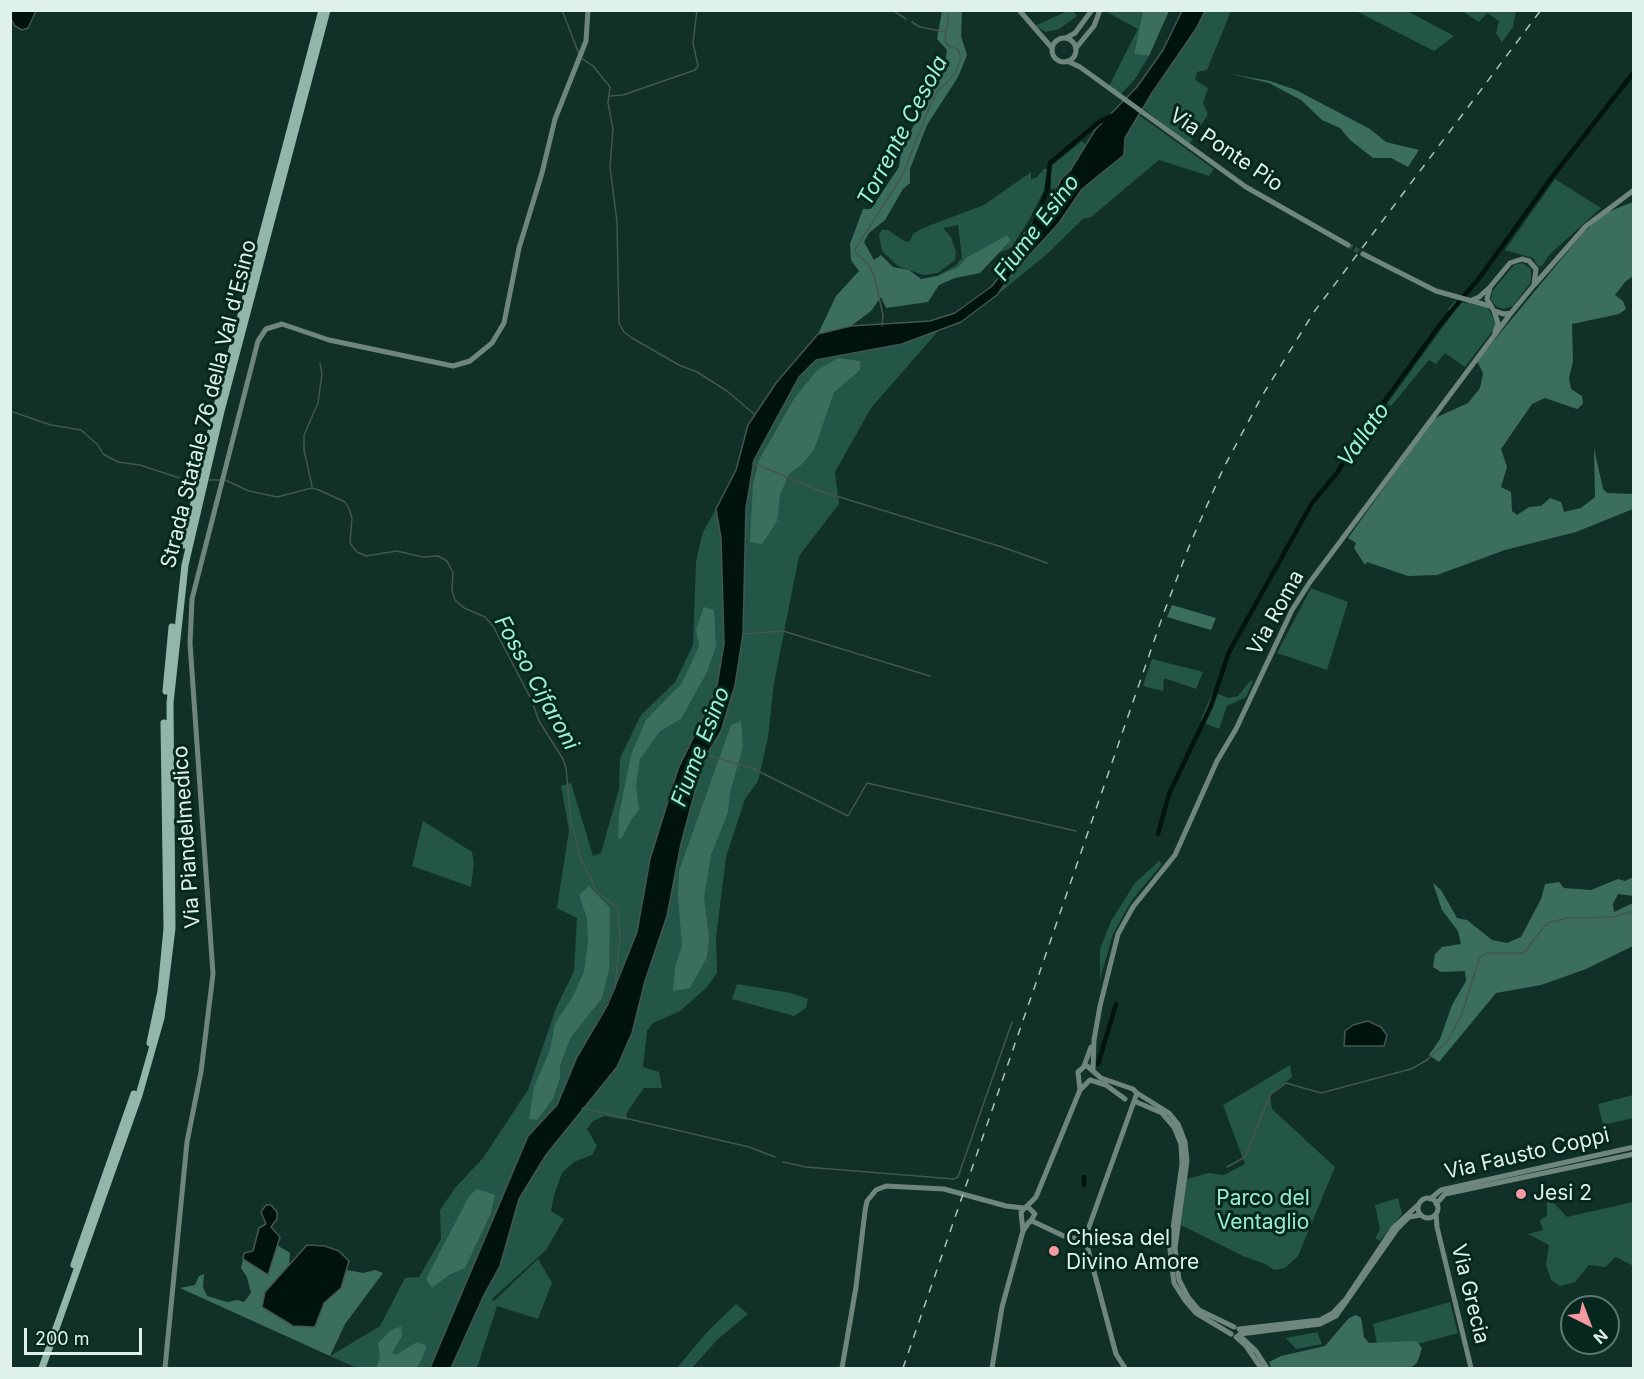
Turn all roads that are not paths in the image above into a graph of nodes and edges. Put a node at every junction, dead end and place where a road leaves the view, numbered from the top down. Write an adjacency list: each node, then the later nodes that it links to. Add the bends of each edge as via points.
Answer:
1 (322, 10): 52 (highway, Strada Statale 76 della Val d'Esino, via 182,554 165,704 168,891 161,991 150,1043)
2 (327, 10): 52 (highway, Strada Statale 76 della Val d'Esino, via 215,434 185,565 170,703 173,892 166,992 155,1045)
3 (588, 10): 60 (main road, Via Piandelmedico, via 586,41 555,118 519,248 502,329 483,352 466,363 447,365 329,340 282,324 266,329 258,341 196,579 190,624 213,974 201,1072 187,1142)
4 (1019, 10): 7 (main road)
5 (1092, 10): 8 (main road, via 1075,33)
6 (1100, 10): 10 (main road, via 1094,26)
7 (1038, 32): 8 (main road); 9 (main road, Via Ponte Pio)
8 (1063, 38): 9 (main road); 10 (main road, Via Ponte Pio, via 1072,42)
9 (1052, 48): 11 (main road, Via Ponte Pio, via 1057,60)
10 (1075, 50): 11 (main road); 12 (main road, Via Ponte Pio)
11 (1067, 61): 12 (main road, Via Ponte Pio)
12 (1091, 75): 14 (main road, Via Ponte Pio, via 1246,187)
13 (1634, 190): 16 (main road, via 1586,226)
14 (1348, 245)
15 (1363, 254): 20 (main road, via 1418,283)
16 (1557, 258): 17 (main road, via 1543,269); 18 (main road, Via Roma)
17 (1536, 269): 18 (main road); 19 (main road, via 1529,261 1517,260)
18 (1534, 285): 22 (main road, Via Roma)
19 (1490, 287): 20 (main road, via 1479,297); 21 (main road, via 1487,299)
20 (1466, 300): 21 (main road)
21 (1492, 308): 22 (main road); 23 (main road, via 1498,324)
22 (1511, 313): 23 (main road, Via Roma)
23 (1494, 335): 24 (main road, Via Roma, via 1300,595 1217,761 1184,838 1118,934)
24 (1094, 1040): 25 (main road); 26 (main road)
25 (1093, 1052): 27 (main road); 30 (main road, via 1098,1070)
26 (1084, 1066): 27 (main road); 28 (main road, via 1078,1072)
27 (1093, 1070): 29 (main road); 30 (main road)
28 (1080, 1078): 29 (main road); 32 (main road)
29 (1089, 1081): 32 (main road); 34 (main road, via 1106,1085)
30 (1107, 1081): 31 (main road)
31 (1129, 1089): 33 (main road); 34 (main road)
32 (1080, 1090): 40 (main road)
33 (1137, 1093): 35 (main road); 37 (main road, via 1169,1113 1178,1124)
34 (1126, 1099): 35 (main road); 36 (main road)
35 (1134, 1101): 36 (main road); 37 (main road, via 1162,1113)
36 (1129, 1116): 53 (main road)
37 (1183, 1143): 55 (main road, via 1170,1259 1179,1292 1202,1318)
38 (1634, 1147): 41 (main road, Via Fausto Coppi, via 1441,1190)
39 (1634, 1154): 43 (main road, Via Fausto Coppi, via 1445,1194)
40 (1040, 1187): 45 (main road); 46 (main road)
41 (1430, 1199): 42 (main road); 43 (main road)
42 (1419, 1204): 48 (main road); 55 (main road, via 1394,1227 1333,1313 1320,1320)
43 (1436, 1204): 47 (main road)
44 (1006, 1206): 45 (main road); 50 (main road); 61 (main road, via 944,1189 886,1186 871,1195 865,1211)
45 (1026, 1208): 46 (main road); 50 (main road)
46 (1034, 1212): 50 (main road)
47 (1436, 1214): 49 (main road); 51 (main road, Via Grecia)
48 (1420, 1215): 49 (main road); 56 (main road, via 1409,1217 1397,1229 1336,1316 1320,1324)
49 (1428, 1218): 51 (main road, Via Grecia)
50 (1026, 1220): 53 (main road, via 1068,1238); 62 (main road, via 1004,1298)
51 (1437, 1227): 66 (main road, Via Grecia)
52 (87, 1235): 54 (highway, Strada Statale 76 della Val d'Esino)
53 (1085, 1238): 63 (main road, via 1114,1347)
54 (84, 1243): 58 (highway, Strada Statale 76 della Val d'Esino); 59 (highway, Strada Statale 76 della Val d'Esino)
55 (1236, 1332): 56 (main road); 57 (main road)
56 (1253, 1332): 57 (main road)
57 (1248, 1345): 64 (main road); 65 (main road)
58 (37, 1368)
59 (42, 1368)
60 (165, 1368)
61 (842, 1368)
62 (992, 1368)
63 (1125, 1368)
64 (1261, 1368)
65 (1267, 1368)
66 (1471, 1368)

